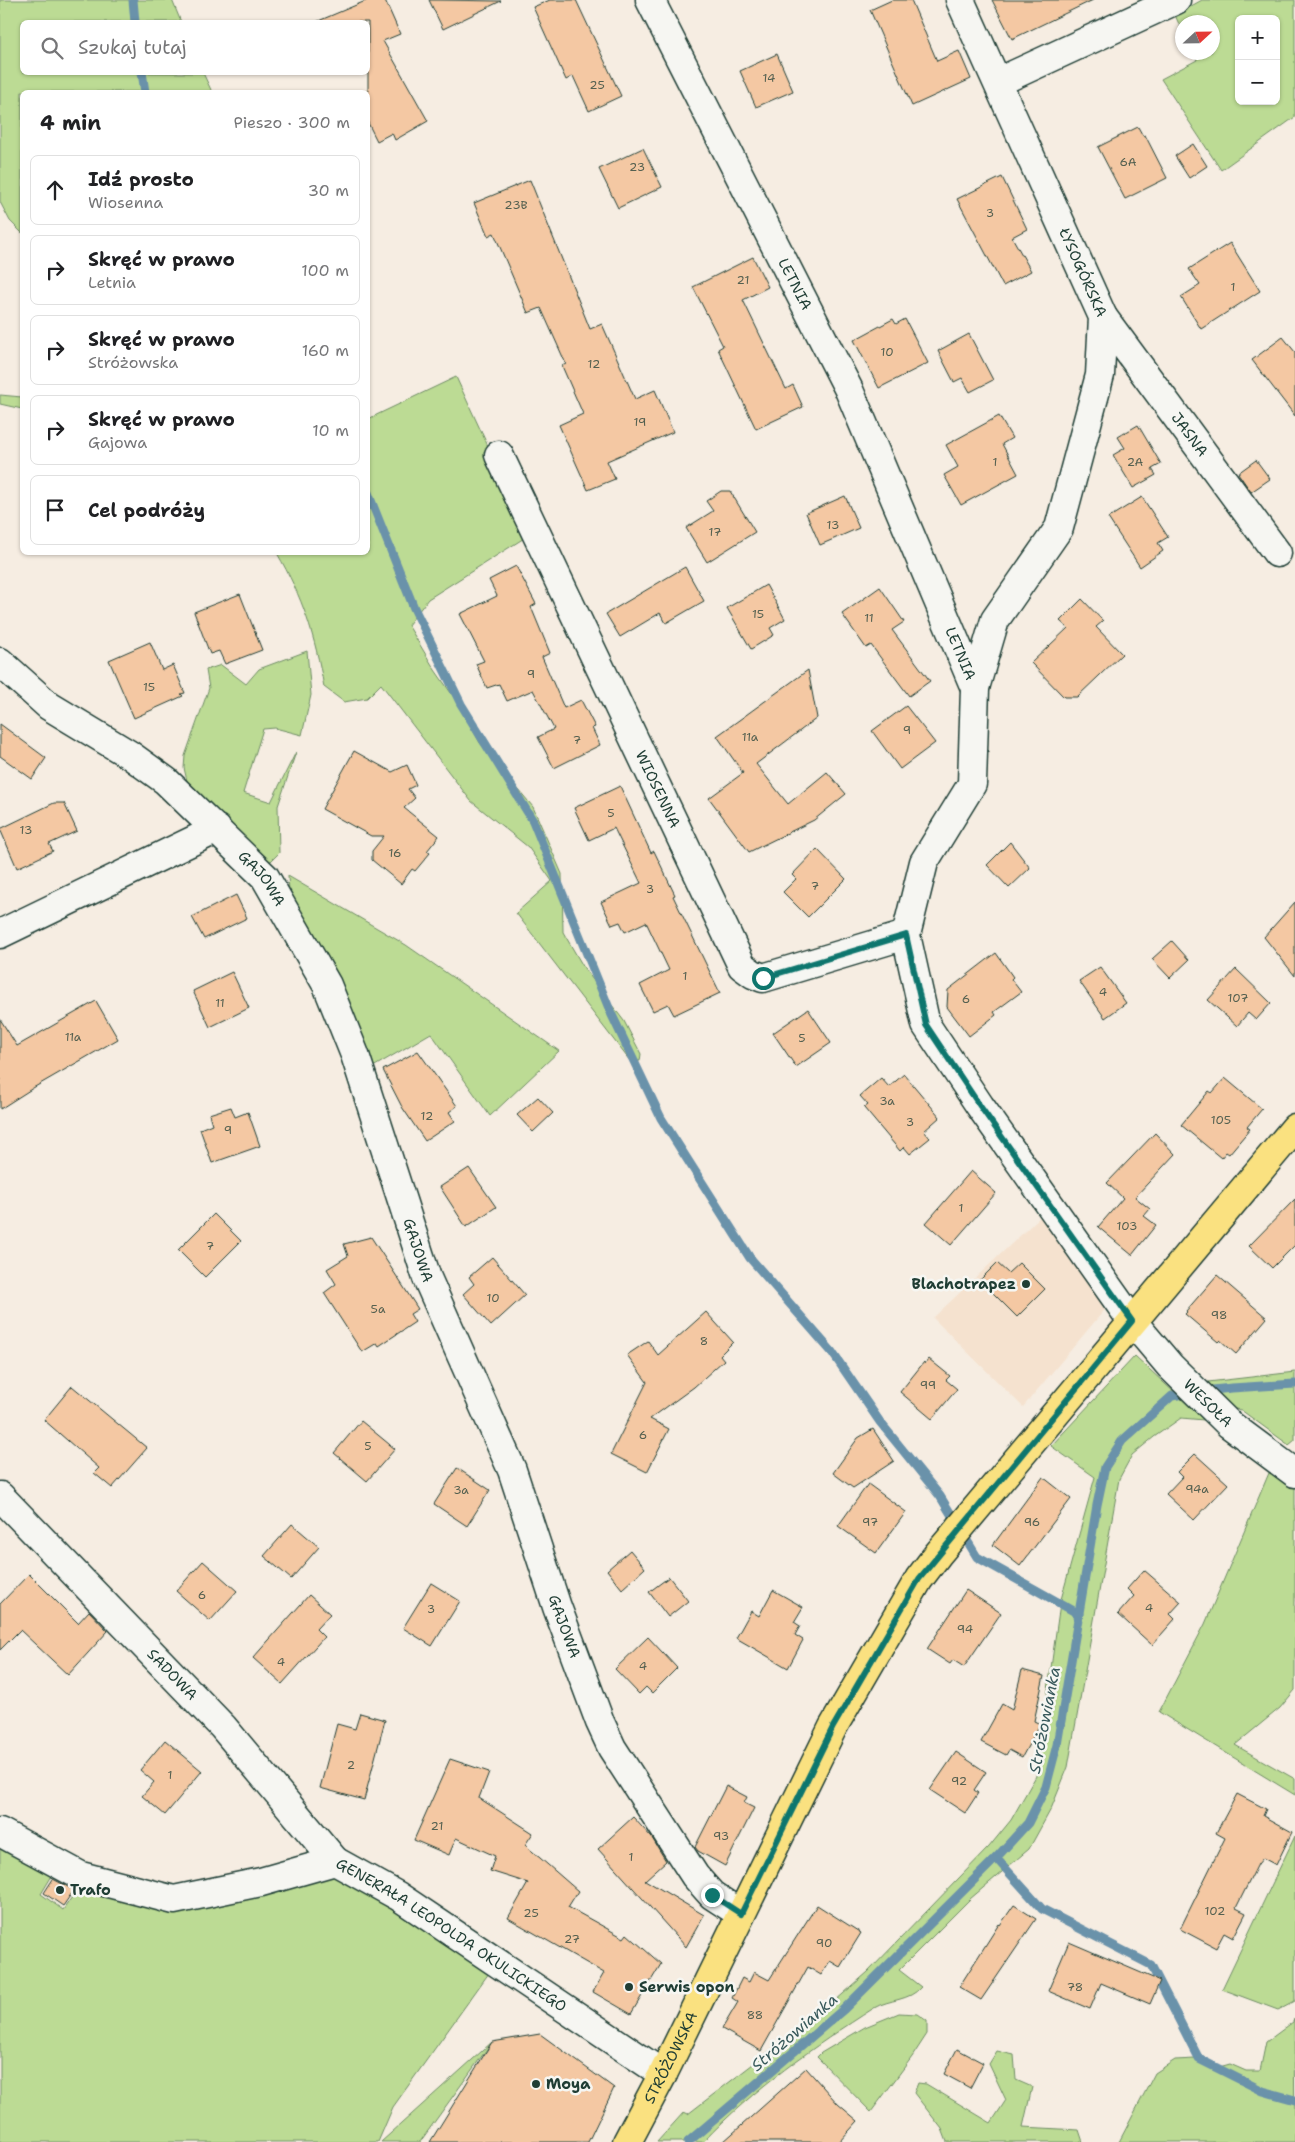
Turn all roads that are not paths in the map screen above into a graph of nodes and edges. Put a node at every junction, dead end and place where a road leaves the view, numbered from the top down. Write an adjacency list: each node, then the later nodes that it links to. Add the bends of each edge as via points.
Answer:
1 (650, 0): 9 (street, LETNIA, via 849,390)
2 (960, 0): 4 (street, ŁYSOGÓRSKA)
3 (1176, 0): 4 (street)
4 (998, 82): 5 (street, ŁYSOGÓRSKA)
5 (1104, 317): 7 (street, JASNA); 9 (street, ŁYSOGÓRSKA, via 1100,375 1060,528 995,620)
6 (500, 455): 12 (street, WIOSENNA, via 742,966 763,978)
7 (1276, 553)
8 (0, 662): 10 (street, GAJOWA, via 50,706 166,781)
9 (975, 688): 12 (street, LETNIA, via 972,784 924,862)
10 (217, 829): 11 (street); 19 (street, GAJOWA, via 265,877 326,985 355,1055 427,1278 512,1470 557,1607 612,1748 695,1876 712,1895)
11 (0, 934)
12 (906, 935): 14 (street, LETNIA, via 926,1025)
13 (1295, 1128): 14 (main road, STRÓŻOWSKA)
14 (1132, 1321): 15 (street, WESOŁA, via 1170,1366 1229,1424); 19 (main road, STRÓŻOWSKA, via 919,1579 833,1727)
15 (1295, 1474)
16 (0, 1496): 18 (street, SADOWA, via 223,1727)
17 (0, 1832): 18 (street, GENERAŁA LEOPOLDA OKULICKIEGO, via 81,1876 174,1900 262,1882)
18 (335, 1861): 20 (street, GENERAŁA LEOPOLDA OKULICKIEGO, via 398,1896)
19 (741, 1914): 20 (main road, STRÓŻOWSKA)
20 (663, 2074): 21 (main road, STRÓŻOWSKA)
21 (627, 2142)

